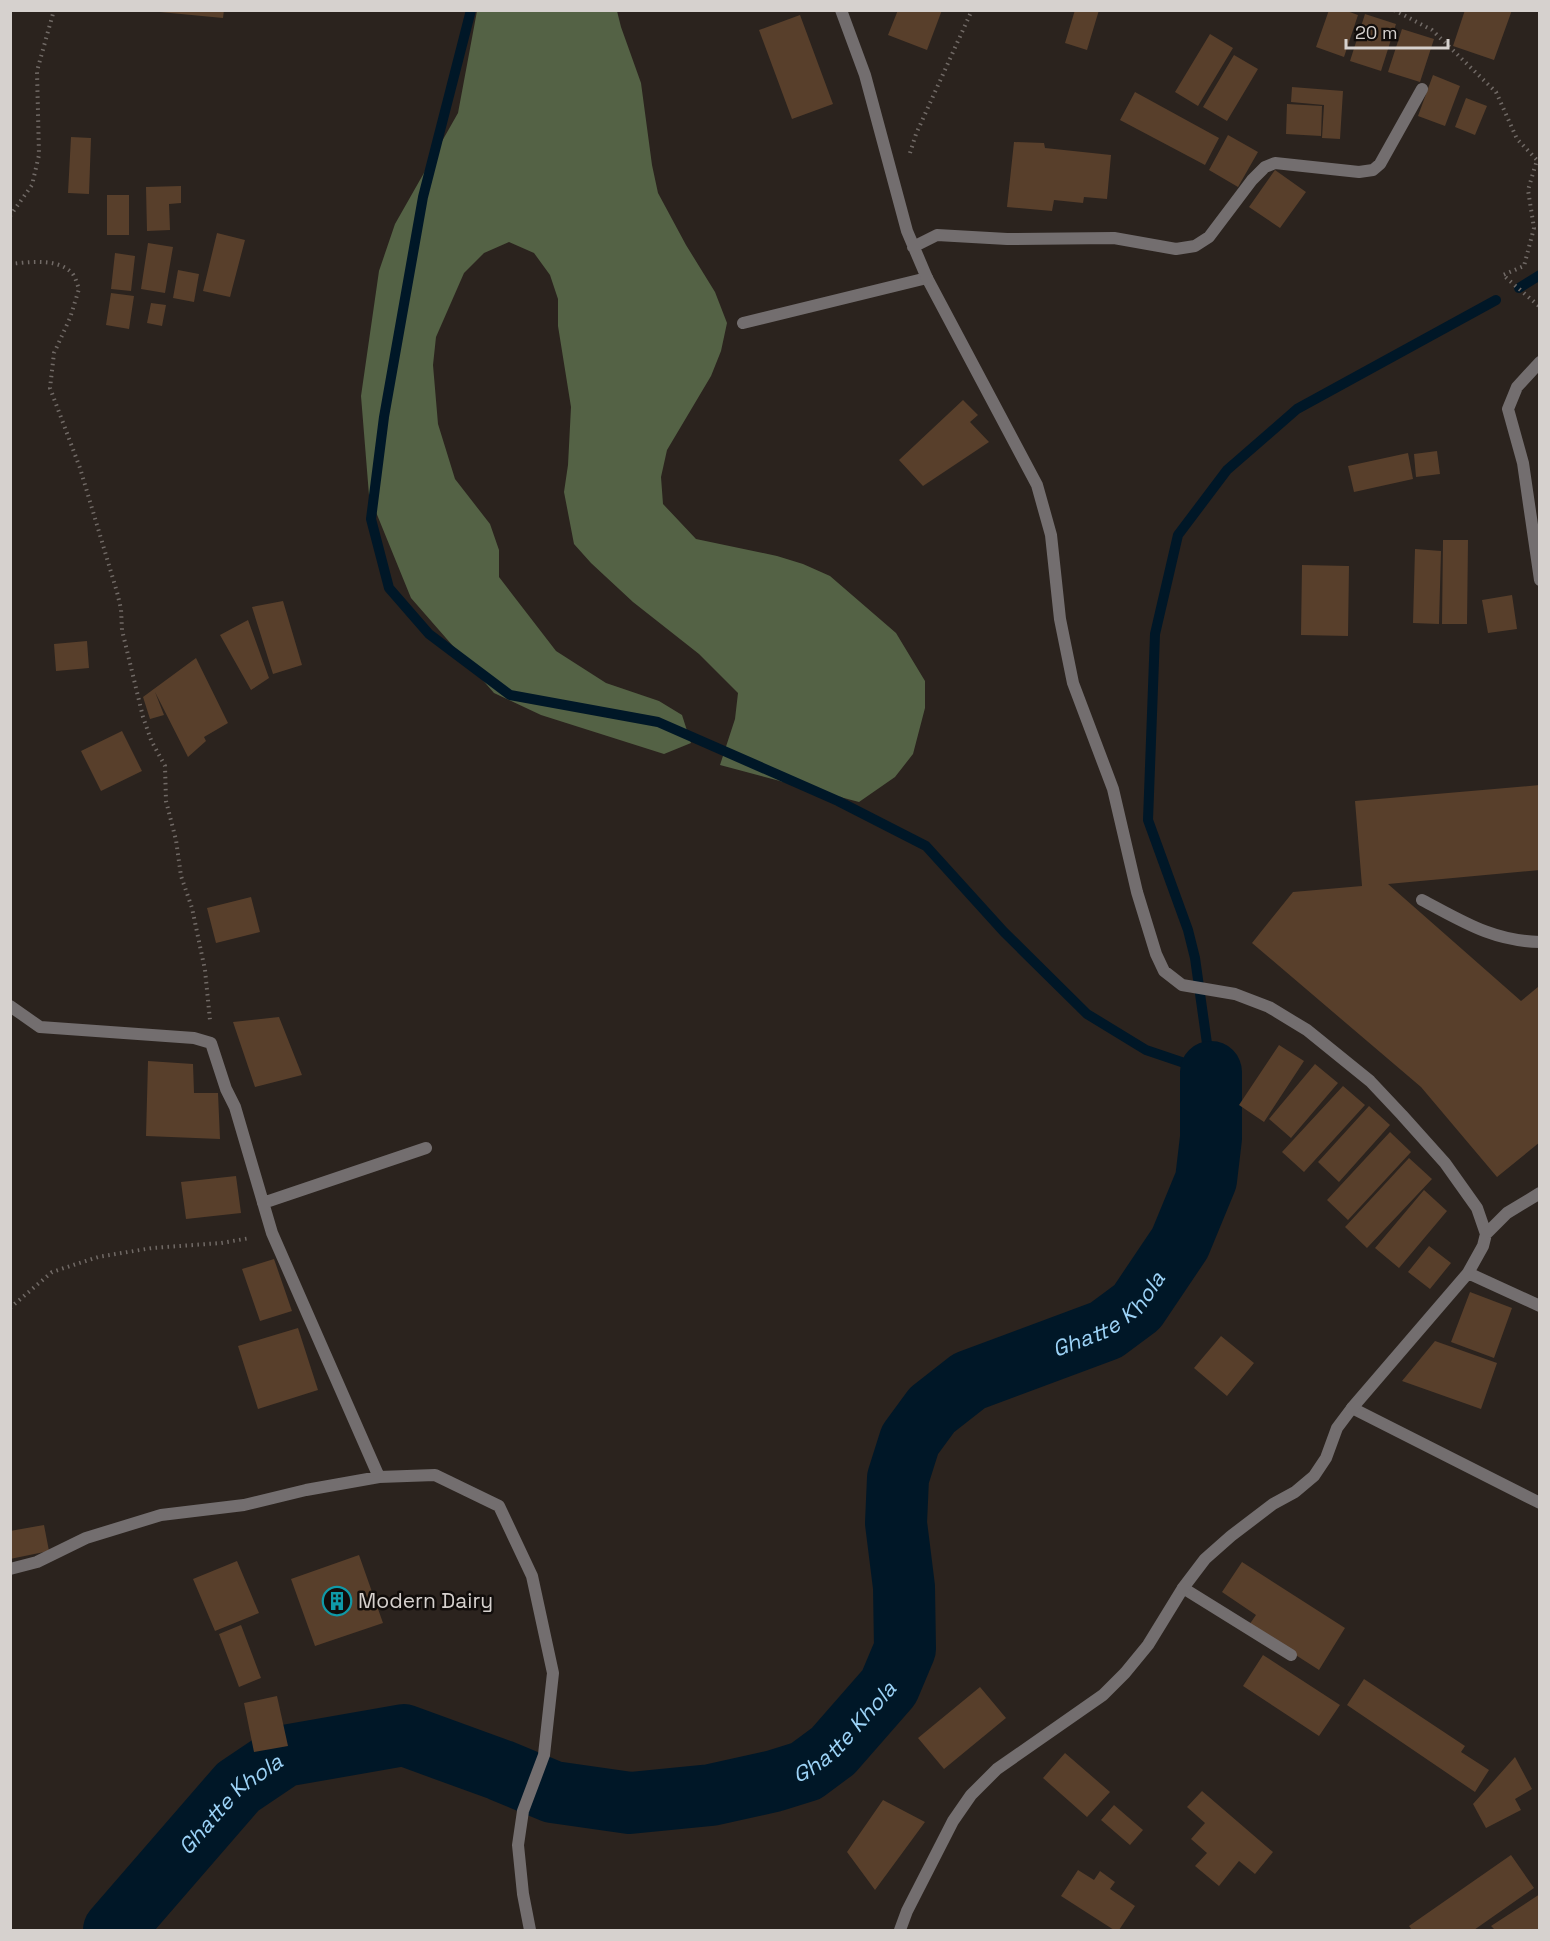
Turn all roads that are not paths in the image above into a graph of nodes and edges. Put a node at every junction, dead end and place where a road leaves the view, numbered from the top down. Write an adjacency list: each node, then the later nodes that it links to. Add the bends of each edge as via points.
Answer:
1 (841, 10): 3 (street, via 865,75)
2 (1422, 88): 3 (street, via 1373,170 1275,163 1265,167 1209,237 1194,246 1176,249 1114,238 937,235)
3 (913, 246): 4 (street)
4 (927, 278): 5 (street); 14 (street, via 1037,485 1052,535 1060,619 1073,683 1113,789 1137,892 1164,971 1182,985 1235,994 1269,1007 1307,1030 1370,1081 1445,1163 1477,1208)
5 (743, 323)
6 (1539, 362): 7 (street, via 1517,387 1508,409 1523,463)
7 (1539, 580)
8 (1422, 900): 9 (street, via 1482,932)
9 (1539, 942)
10 (10, 1006): 13 (street, via 40,1027 194,1038 211,1043 235,1107)
11 (426, 1148): 13 (street)
12 (1539, 1193): 14 (street, via 1508,1213)
13 (263, 1203): 18 (street, via 272,1233)
14 (1486, 1234): 15 (street)
15 (1468, 1274): 16 (street); 17 (street)
16 (1539, 1306)
17 (1352, 1408): 19 (street); 21 (street, via 1337,1428 1326,1458 1314,1476 1231,1536)
18 (379, 1477): 20 (street, via 244,1505 161,1515 86,1538 37,1562); 23 (street, via 435,1475 499,1506 532,1576 553,1673 544,1755 523,1810 518,1845)
19 (1539, 1503)
20 (10, 1569)
21 (1183, 1588): 22 (street); 24 (street, via 1148,1646 1103,1695 997,1769 971,1795 953,1821)
22 (1291, 1655)
23 (530, 1930)
24 (900, 1930)

